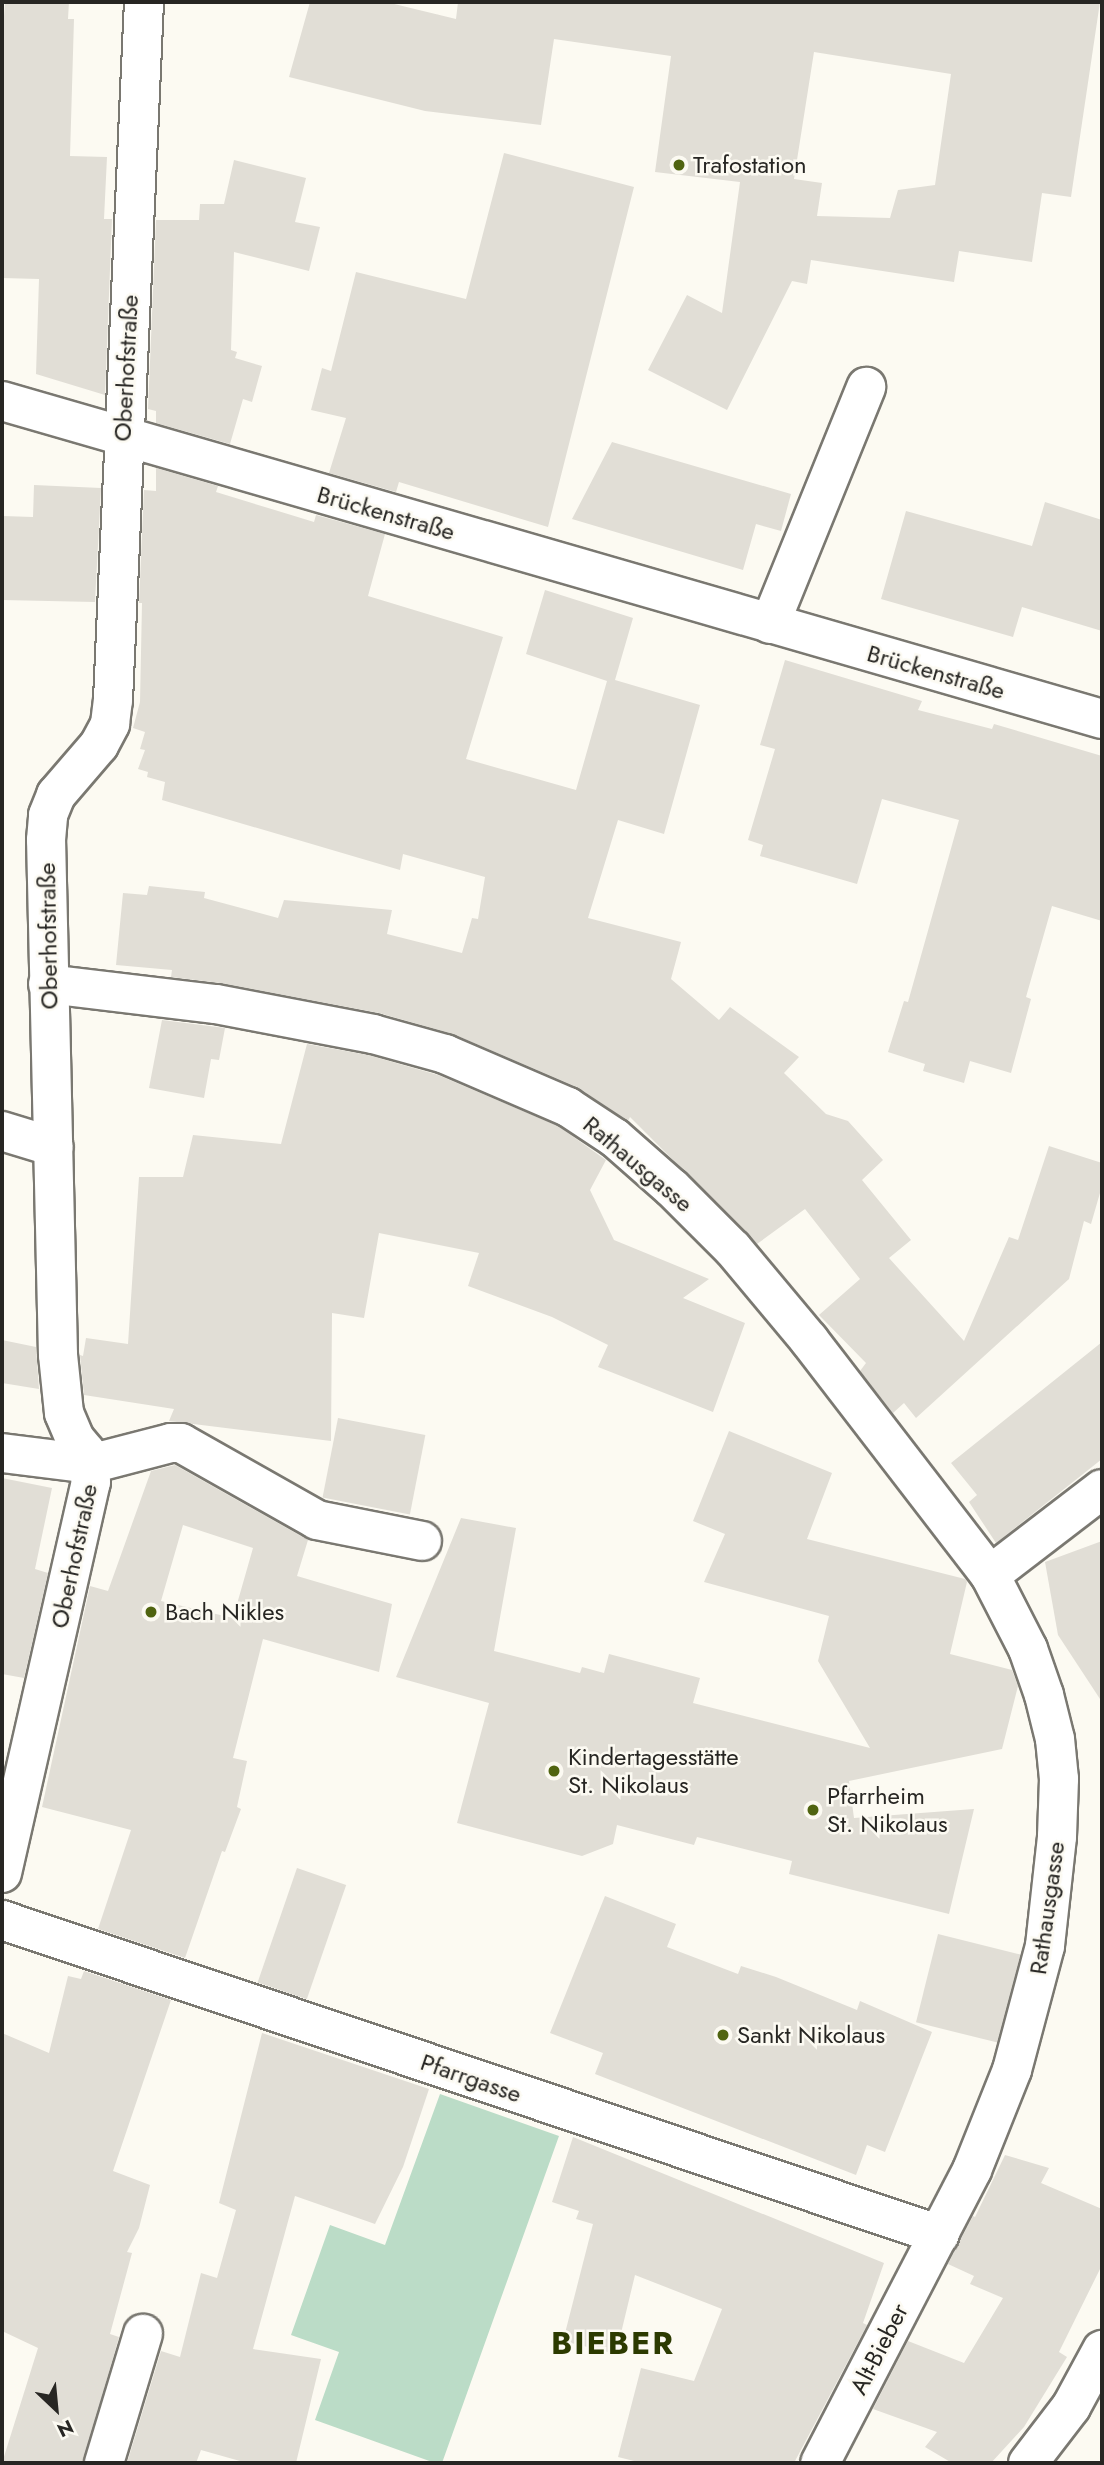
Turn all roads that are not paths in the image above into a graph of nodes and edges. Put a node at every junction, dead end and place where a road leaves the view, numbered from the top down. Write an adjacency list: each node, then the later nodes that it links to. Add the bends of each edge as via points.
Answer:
1 (144, 2): 4 (street, Oberhofstraße)
2 (866, 387): 5 (street)
3 (2, 401): 4 (street, Brückenstraße)
4 (122, 436): 5 (street, Brückenstraße); 7 (street, Oberhofstraße, via 110,724 99,745 56,795 48,815)
5 (770, 624): 6 (street, Brückenstraße)
6 (1102, 719)
7 (48, 984): 9 (street, Oberhofstraße); 14 (street, Rathausgasse, via 216,1004 373,1034 445,1055 568,1107 615,1138 733,1249 818,1351)
8 (2, 1131): 9 (street)
9 (54, 1147): 11 (street, Oberhofstraße, via 61,1391 69,1428)
10 (2, 1453): 11 (street)
11 (90, 1464): 13 (street, via 181,1443 317,1520); 15 (street, Oberhofstraße, via 90,1497)
12 (1102, 1489): 14 (street)
13 (422, 1541)
14 (990, 1575): 17 (street, Rathausgasse, via 1028,1649 1044,1695 1059,1779 1057,1837 1045,1946 1030,2014 994,2118)
15 (2, 1873)
16 (2, 1920): 17 (street, Pfarrgasse)
17 (940, 2235): 21 (street, Alt-Bieber)
18 (144, 2334): 20 (street)
19 (1102, 2350): 22 (street, via 1070,2407)
20 (104, 2463)
21 (820, 2463)
22 (1028, 2463)

